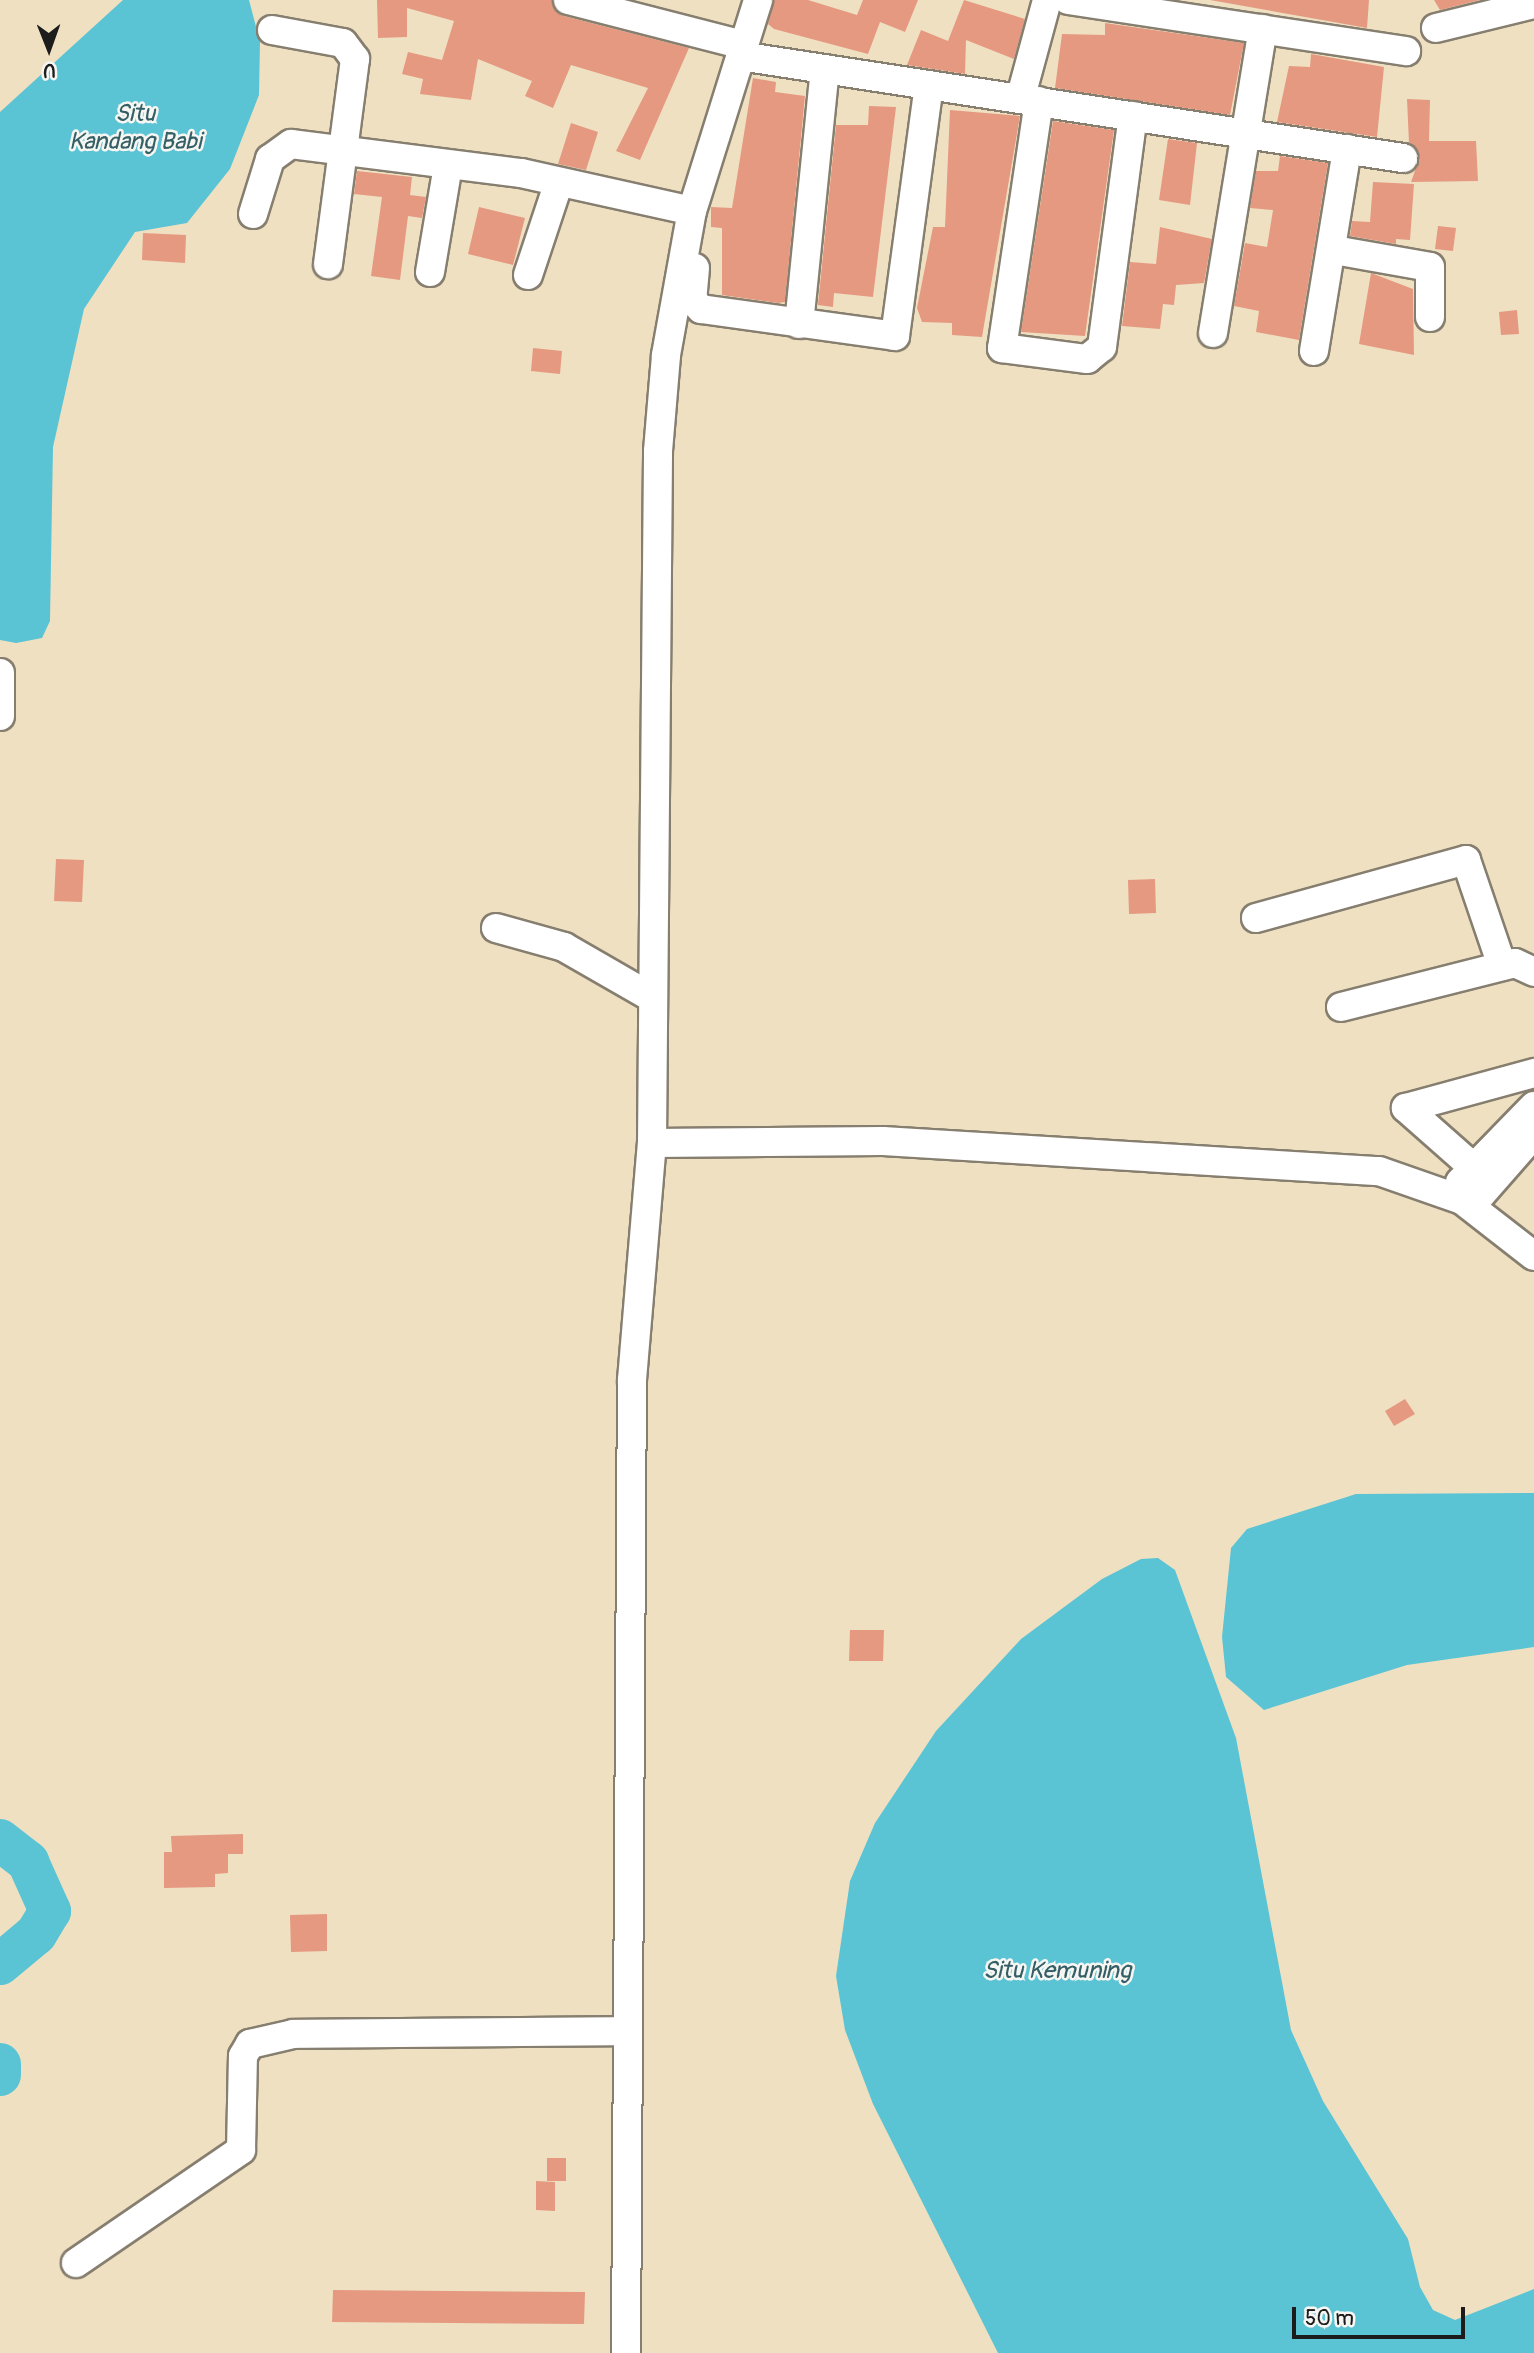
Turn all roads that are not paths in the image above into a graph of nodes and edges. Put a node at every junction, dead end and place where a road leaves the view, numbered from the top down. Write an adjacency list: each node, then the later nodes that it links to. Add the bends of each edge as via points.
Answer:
1 (568, 0): 10 (street)
2 (758, 0): 10 (street)
3 (1047, 0): 13 (street)
4 (1068, 0): 7 (street)
5 (1534, 2): 6 (street)
6 (1436, 28)
7 (1263, 29): 9 (street); 15 (street)
8 (272, 30): 17 (street, via 329,38 351,50 357,73)
9 (1406, 51)
10 (744, 53): 11 (street); 21 (street); 28 (street, via 711,188 692,300 701,309)
11 (825, 69): 12 (street); 28 (street)
12 (929, 85): 13 (street); 28 (street, via 895,336)
13 (1030, 99): 14 (street); 14 (street, via 1002,348 1087,359 1098,354 1111,298)
14 (1133, 116): 15 (street)
15 (1247, 134): 16 (street); 29 (street)
16 (1347, 149): 18 (street); 23 (street)
17 (342, 153): 19 (street); 22 (street, via 281,147 270,159); 24 (street)
18 (1402, 159)
19 (448, 166): 20 (street); 25 (street)
20 (559, 182): 21 (street); 26 (street)
21 (692, 211): 37 (street, via 666,355 658,451)
22 (253, 214)
23 (1334, 250): 27 (street, via 1430,267); 30 (street)
24 (328, 264)
25 (429, 272)
26 (528, 275)
27 (1430, 317)
28 (799, 324)
29 (1213, 333)
30 (1314, 351)
31 (0, 673): 32 (street)
32 (0, 716)
33 (1256, 918): 35 (street, via 1466,860)
34 (496, 928): 37 (street, via 564,947)
35 (1502, 966): 36 (street, via 1515,963); 38 (street)
36 (1534, 972)
37 (651, 997): 42 (street)
38 (1341, 1007)
39 (1534, 1073): 43 (street, via 1406,1108)
40 (1534, 1106): 43 (street)
41 (1534, 1134): 44 (street)
42 (652, 1143): 44 (street, via 883,1141 1309,1165 1380,1171); 46 (street, via 632,1380)
43 (1474, 1168): 44 (street)
44 (1460, 1200): 45 (street)
45 (1534, 1256)
46 (628, 2031): 47 (street, via 293,2034 250,2044 243,2056 241,2150); 48 (street)
47 (76, 2263)
48 (626, 2353)

